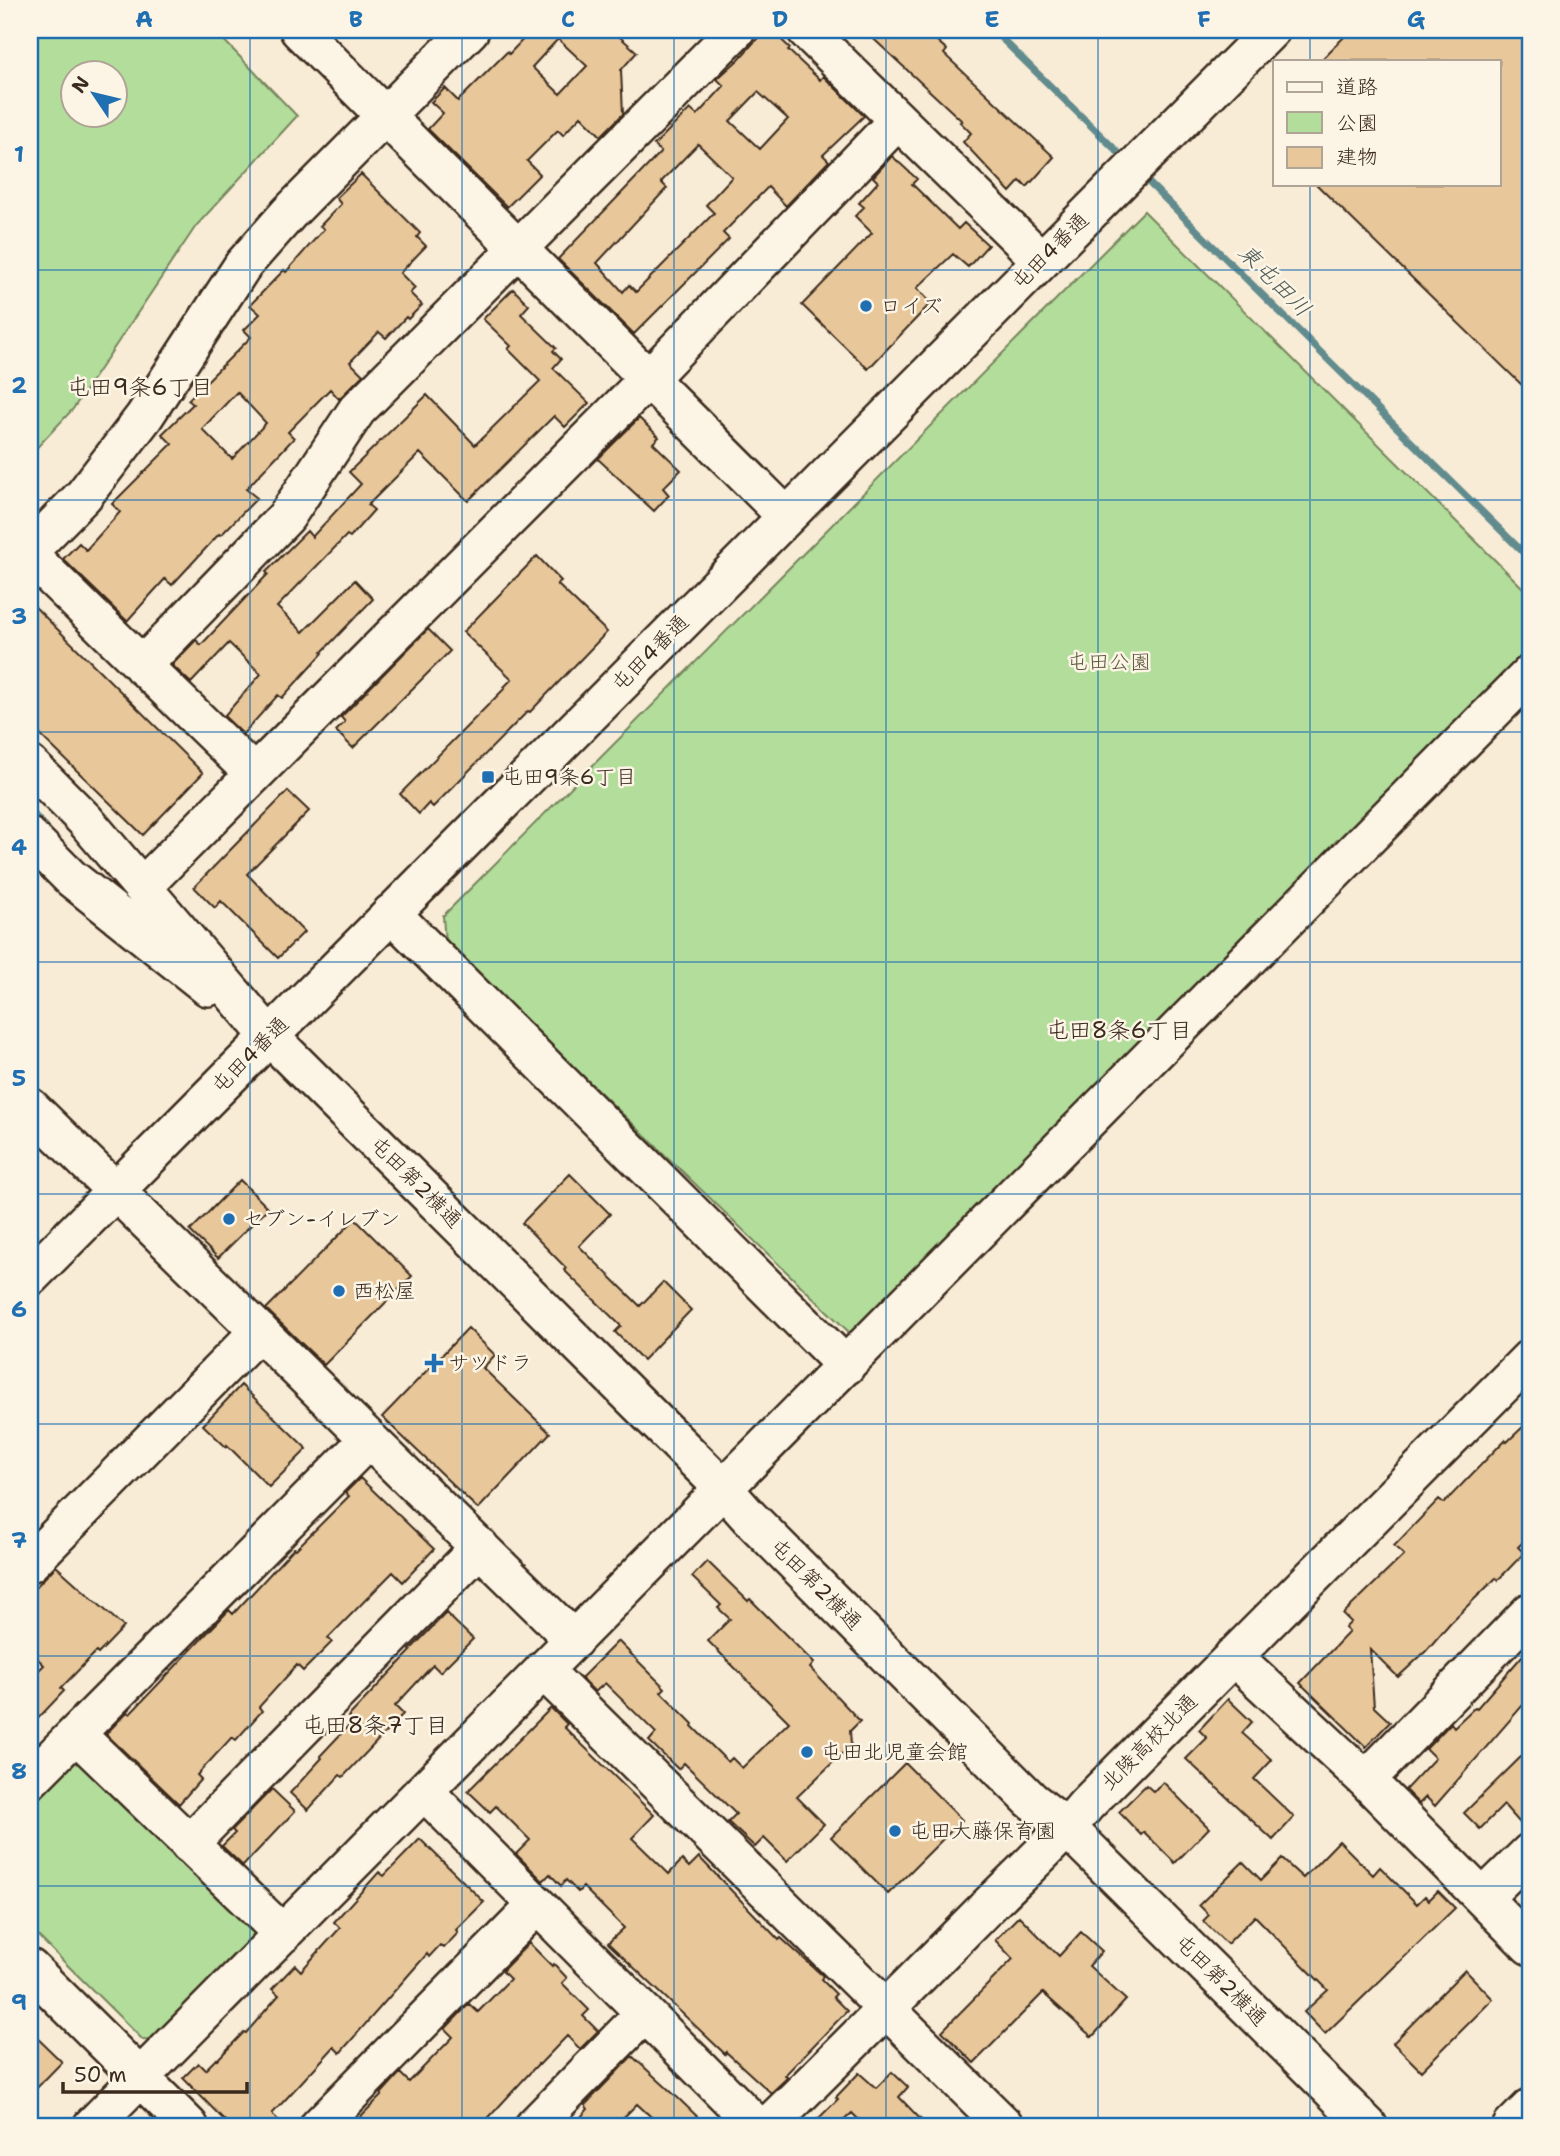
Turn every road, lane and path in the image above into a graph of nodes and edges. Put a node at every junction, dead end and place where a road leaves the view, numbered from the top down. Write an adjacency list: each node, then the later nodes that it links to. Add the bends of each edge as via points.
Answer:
1 (299, 30): 6 (street)
2 (470, 30): 6 (street)
3 (736, 30): 8 (street)
4 (806, 30): 7 (street)
5 (1271, 30): 9 (street, 屯田4番通)
6 (386, 115): 8 (street); 12 (street, via 243,265 144,417 85,495)
7 (898, 120): 9 (street); 10 (street)
8 (520, 249): 10 (street); 14 (street, via 357,410 286,517)
9 (1041, 260): 11 (street, 屯田4番通)
10 (649, 378): 11 (street); 17 (street)
11 (786, 516): 20 (street, 屯田4番通)
12 (30, 550)
13 (30, 556): 14 (street)
14 (142, 666): 17 (street)
15 (1530, 674): 27 (street)
16 (30, 765): 19 (street)
17 (254, 774): 19 (street)
18 (30, 837): 21 (street, via 71,878)
19 (143, 886): 21 (street)
20 (391, 914): 21 (street, 屯田4番通); 27 (street)
21 (269, 1036): 23 (street, 屯田4番通); 29 (street, 屯田第2横通)
22 (30, 1107): 23 (street)
23 (115, 1191): 24 (street, 屯田4番通); 25 (street)
24 (30, 1278)
25 (259, 1331): 28 (street); 31 (street)
26 (1530, 1358): 34 (street, 北陵高校北通)
27 (846, 1366): 29 (street)
28 (369, 1439): 30 (street); 36 (street)
29 (723, 1488): 33 (street); 40 (street, 屯田第2横通, via 1031,1800)
30 (480, 1547): 33 (street); 41 (street)
31 (30, 1563)
32 (1530, 1612): 38 (street)
33 (574, 1640): 35 (street)
34 (1233, 1656): 38 (street); 40 (street, 北陵高校北通)
35 (543, 1670): 39 (street); 48 (street)
36 (76, 1734): 37 (street); 41 (street)
37 (30, 1780)
38 (1366, 1780): 43 (street)
39 (424, 1791): 44 (street); 45 (street)
40 (1067, 1828): 48 (street, 北陵高校北通); 59 (street, 屯田第2横通)
41 (189, 1844): 45 (street)
42 (1530, 1852): 43 (street)
43 (1483, 1898): 46 (street)
44 (537, 1905): 49 (street); 54 (street)
45 (283, 1934): 50 (street)
46 (1530, 1947)
47 (35, 1984): 50 (street)
48 (887, 2009): 57 (street, 北陵高校北通); 58 (street)
49 (646, 2013): 55 (street); 56 (street)
50 (140, 2078): 52 (street); 53 (street)
51 (1530, 2108): 60 (street)
52 (92, 2126)
53 (189, 2126)
54 (319, 2126)
55 (534, 2126)
56 (757, 2126)
57 (768, 2126)
58 (1005, 2126)
59 (1368, 2126)
60 (1513, 2126)

